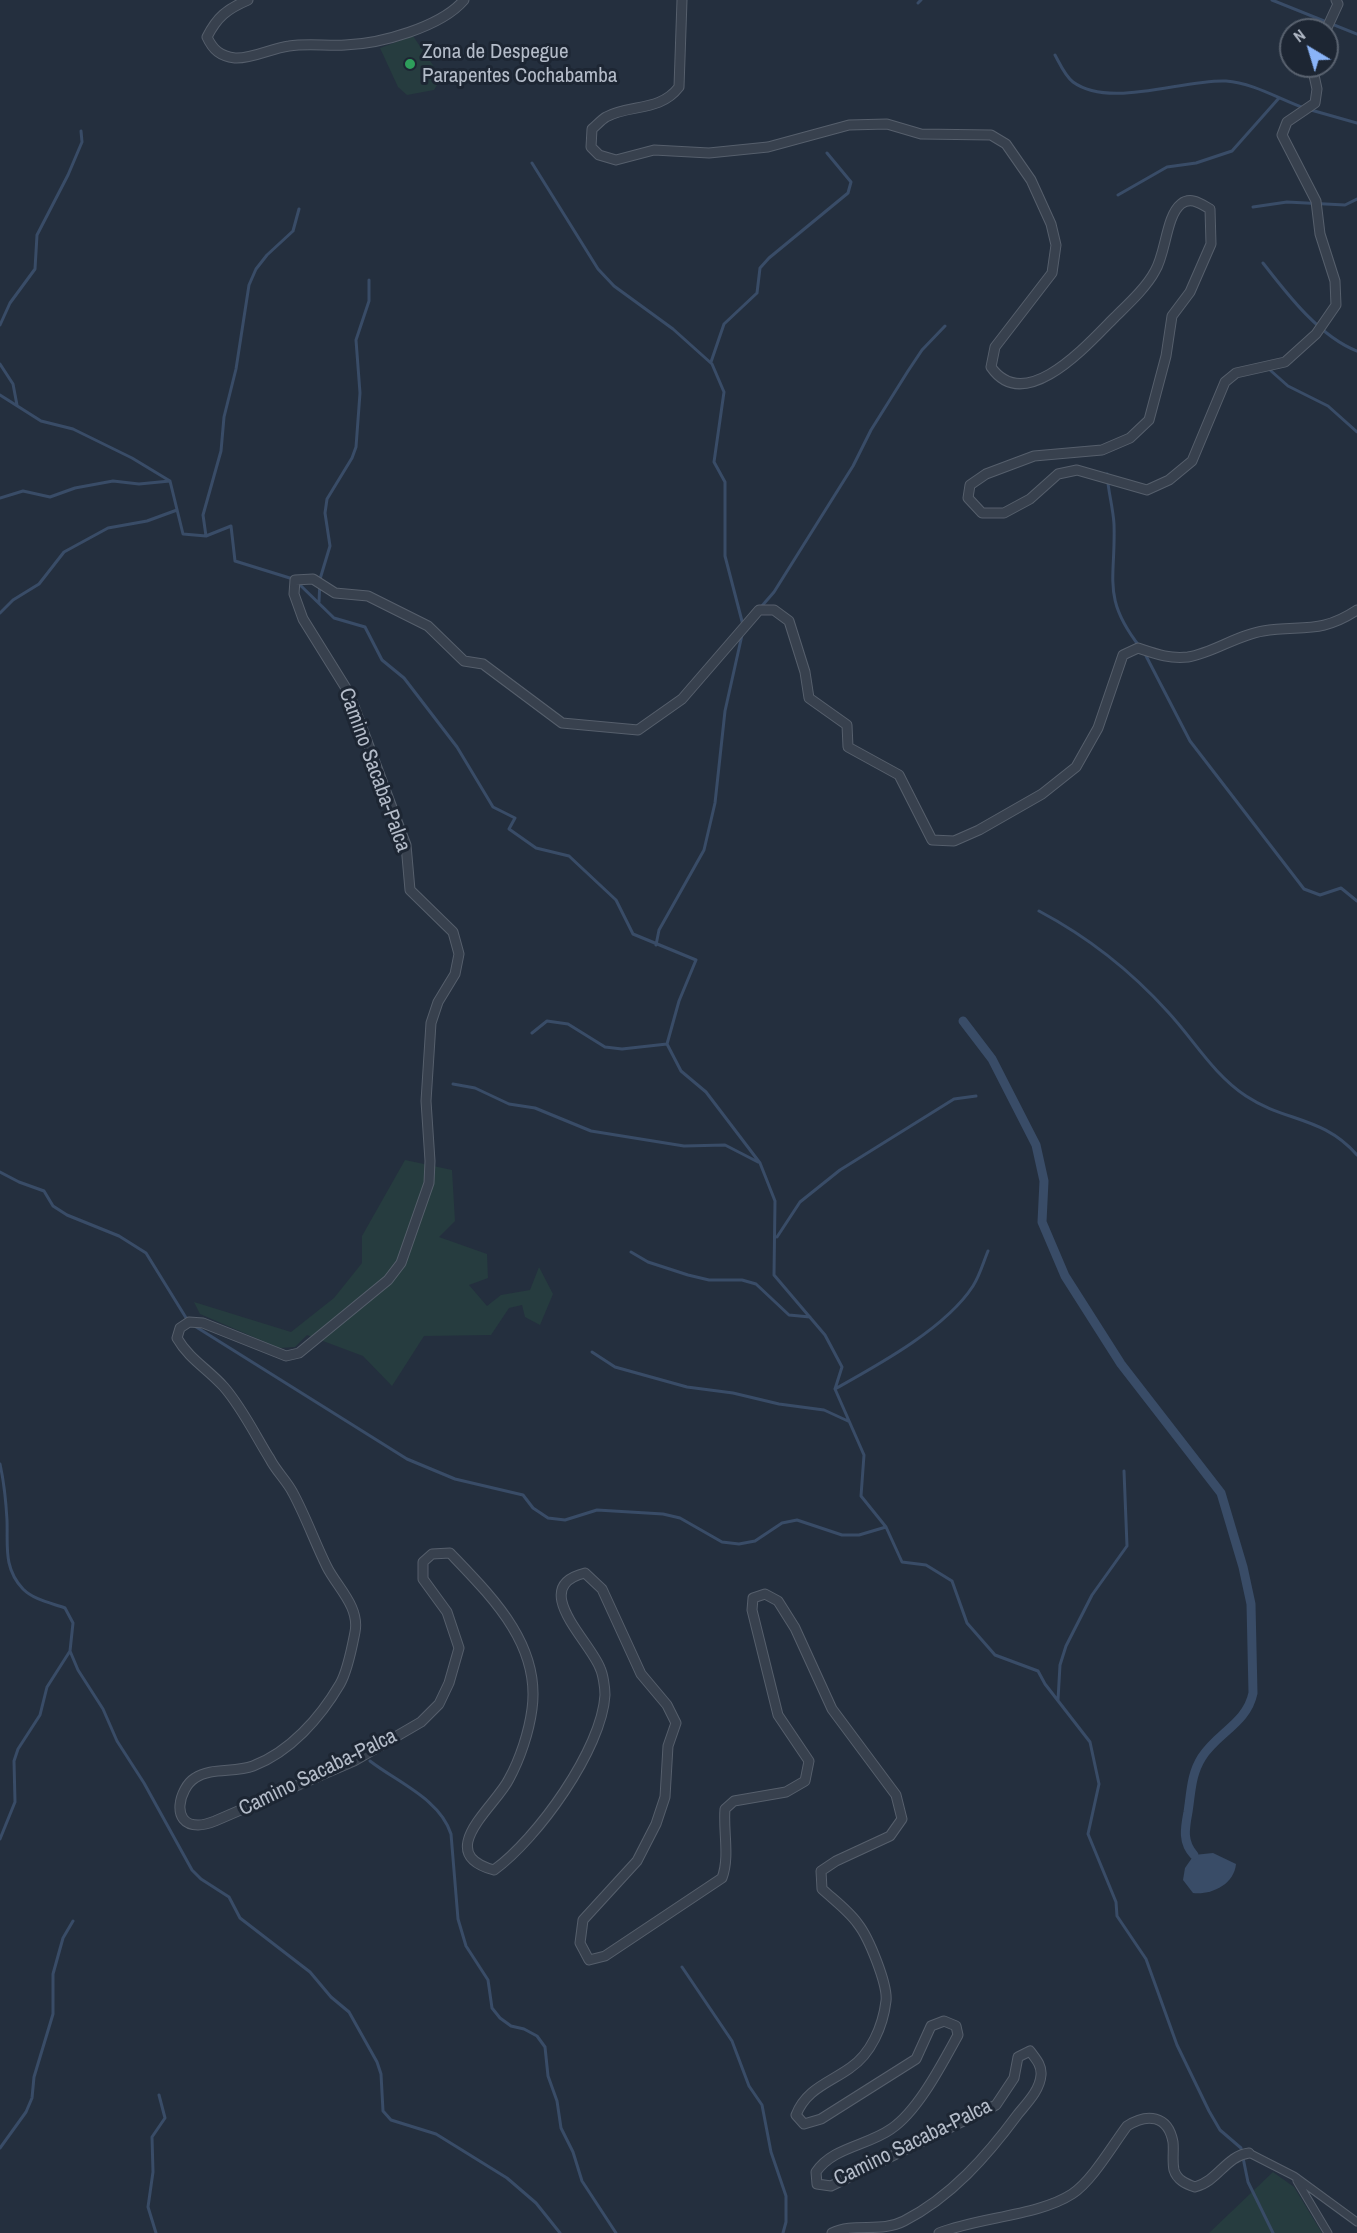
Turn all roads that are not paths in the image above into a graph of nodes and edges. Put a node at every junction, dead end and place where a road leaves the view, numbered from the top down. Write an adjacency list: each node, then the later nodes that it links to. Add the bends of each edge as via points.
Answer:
1 (248, 0): 2 (street, via 231,7 216,20 207,37 212,48 222,55 237,58 290,46 369,42 441,19)
2 (464, 0)
3 (682, 0): 6 (street, via 679,87 663,101 607,117 592,129 591,147 599,155 616,160 654,150 710,153 768,147 849,125 887,124 921,134 991,135 1006,144 1031,180 1056,245 1052,273 995,347 991,368 1006,382 1040,380 1071,361 1155,272 1168,239 1172,214 1182,202 1194,200 1210,209 1211,244 1190,292 1172,316 1149,420 1130,438 1102,450 1034,456 986,474 970,485 968,498 982,513 1005,513 1030,499 1058,474 1077,470 1148,490 1169,480 1192,461 1225,382 1236,373 1285,362 1316,334 1336,305 1335,281 1320,234 1317,201 1282,135 1287,122 1315,104)
4 (1336, 0): 5 (street)
5 (1332, 18)
6 (1315, 78)
7 (1357, 610): 11 (street, Camino Sacaba-Palca, via 1315,629 1263,631 1190,656 1166,658 1138,648 1123,655 1098,728 1076,767 1042,794 954,841 932,840 899,775 848,747 847,725 809,698 789,621 774,610 759,610 682,699 638,730 562,723 483,664 464,661 428,626 368,596 335,593 313,579 295,580 294,594 303,619 349,693 406,845 410,890 453,932 459,954 455,974 431,1023 426,1101 429,1183 401,1263 388,1280 299,1353 286,1356 203,1323 189,1322 180,1328 177,1338 185,1352 223,1387 292,1491 328,1570 351,1604 356,1629 341,1682 285,1750 251,1767 195,1778 178,1802 179,1810 197,1826 215,1821 354,1761 421,1722 439,1704 459,1648 447,1612 423,1580 423,1562 432,1554 450,1553 519,1635 533,1682 525,1740 509,1780 469,1836 469,1855 478,1866 494,1870 510,1859 573,1782 600,1715 605,1694 601,1668 561,1604 562,1588 571,1576 585,1573 603,1589 641,1674 667,1705 676,1723 668,1746 665,1797 656,1824 637,1861 583,1920 580,1943 589,1960 605,1956 722,1878 727,1864 725,1809 734,1801 786,1792 805,1781 809,1761 778,1715 752,1610 753,1599 765,1594 778,1601 795,1628 832,1709 896,1795 902,1819 890,1836 821,1871 822,1889 859,1924 876,1960 886,2000 869,2051 851,2068 824,2082 801,2101 796,2115 804,2124 821,2119 916,2060 931,2026 944,2021 957,2026 958,2035 907,2116 890,2130 824,2160 816,2172 817,2184 831,2186 996,2105 1014,2078 1018,2057 1030,2051 1040,2064 1041,2074 1036,2091 1000,2138 935,2202 902,2223 844,2227)
8 (1244, 2154): 9 (street, via 1257,2155); 12 (street, via 1211,2182 1195,2187 1186,2184 1174,2171 1172,2139 1164,2124 1158,2119 1139,2118 1127,2126 1072,2194 1047,2205)
9 (1294, 2176): 10 (street); 13 (street)
10 (1357, 2222)
11 (832, 2233)
12 (939, 2233)
13 (1328, 2233)

